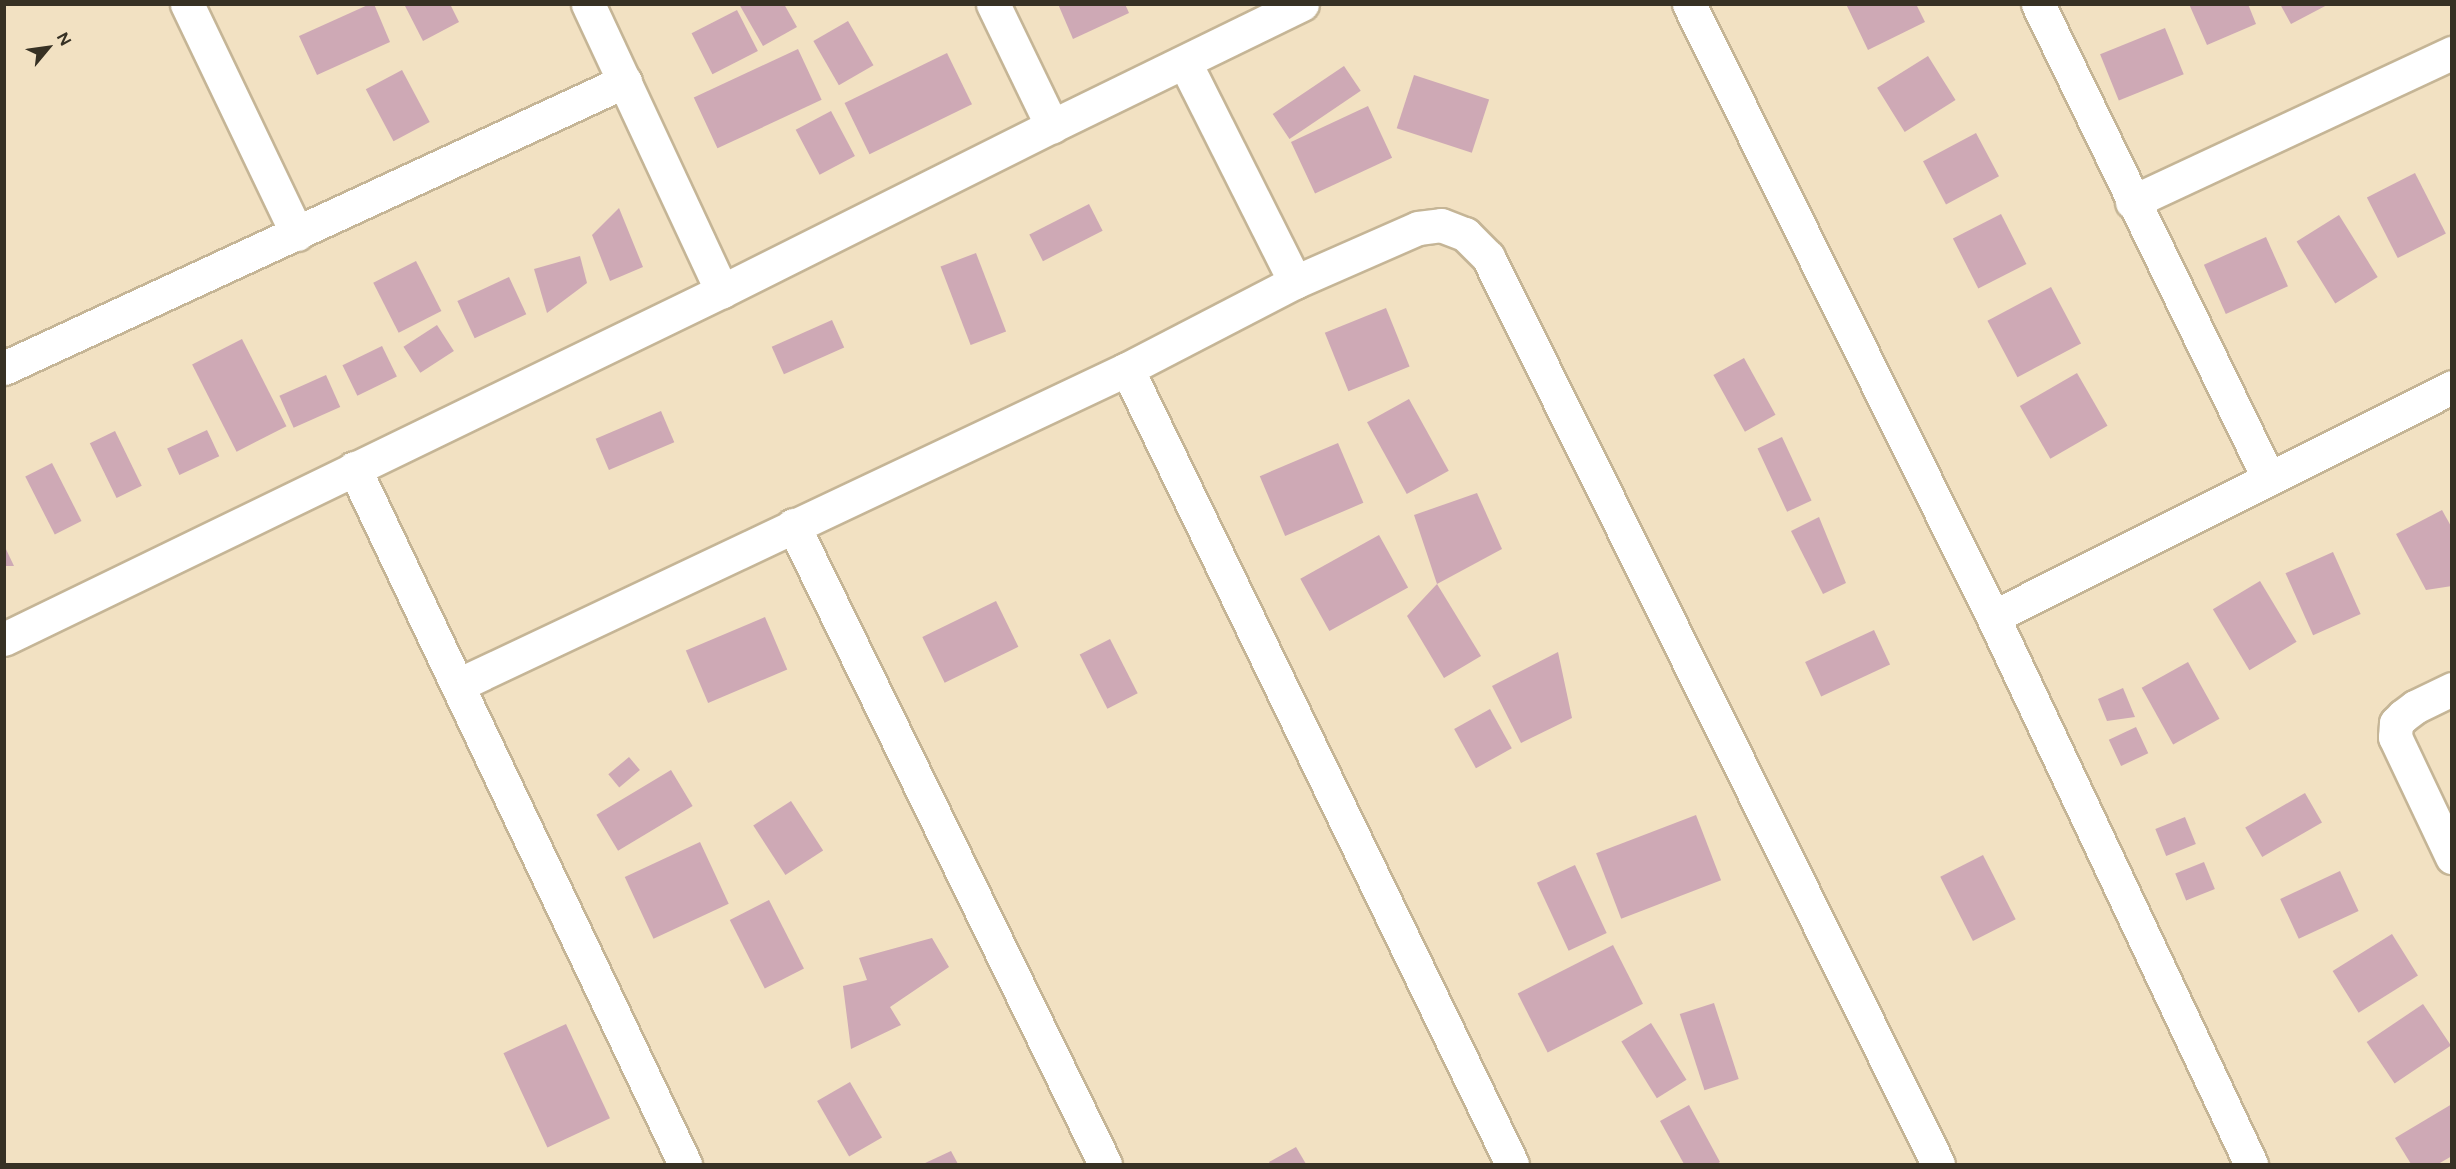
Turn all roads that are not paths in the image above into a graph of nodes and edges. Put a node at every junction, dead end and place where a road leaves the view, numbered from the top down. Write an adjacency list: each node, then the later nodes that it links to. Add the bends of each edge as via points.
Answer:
1 (187, 4): 12 (street)
2 (588, 4): 9 (street)
3 (993, 4): 10 (street)
4 (1302, 4): 8 (street)
5 (1689, 4): 21 (street)
6 (2038, 4): 11 (street)
7 (2451, 53): 11 (street)
8 (1185, 63): 10 (street); 13 (street)
9 (625, 81): 12 (street); 14 (street)
10 (1052, 126): 14 (street)
11 (2132, 202): 19 (street)
12 (297, 234): 15 (street)
13 (1295, 282): 16 (street); 29 (street, via 1418,228 1441,225 1465,234 1488,257)
14 (722, 291): 18 (street)
15 (4, 368)
16 (1127, 369): 20 (street); 28 (street)
17 (2451, 387): 19 (street)
18 (354, 468): 22 (street); 23 (street)
19 (2269, 479): 21 (street)
20 (793, 525): 23 (street); 27 (street)
21 (1993, 616): 30 (street)
22 (4, 639)
23 (458, 685): 26 (street)
24 (2451, 689): 25 (street, via 2403,716 2396,723 2395,737)
25 (2451, 857)
26 (685, 1164)
27 (1106, 1164)
28 (1512, 1164)
29 (1938, 1164)
30 (2251, 1164)

